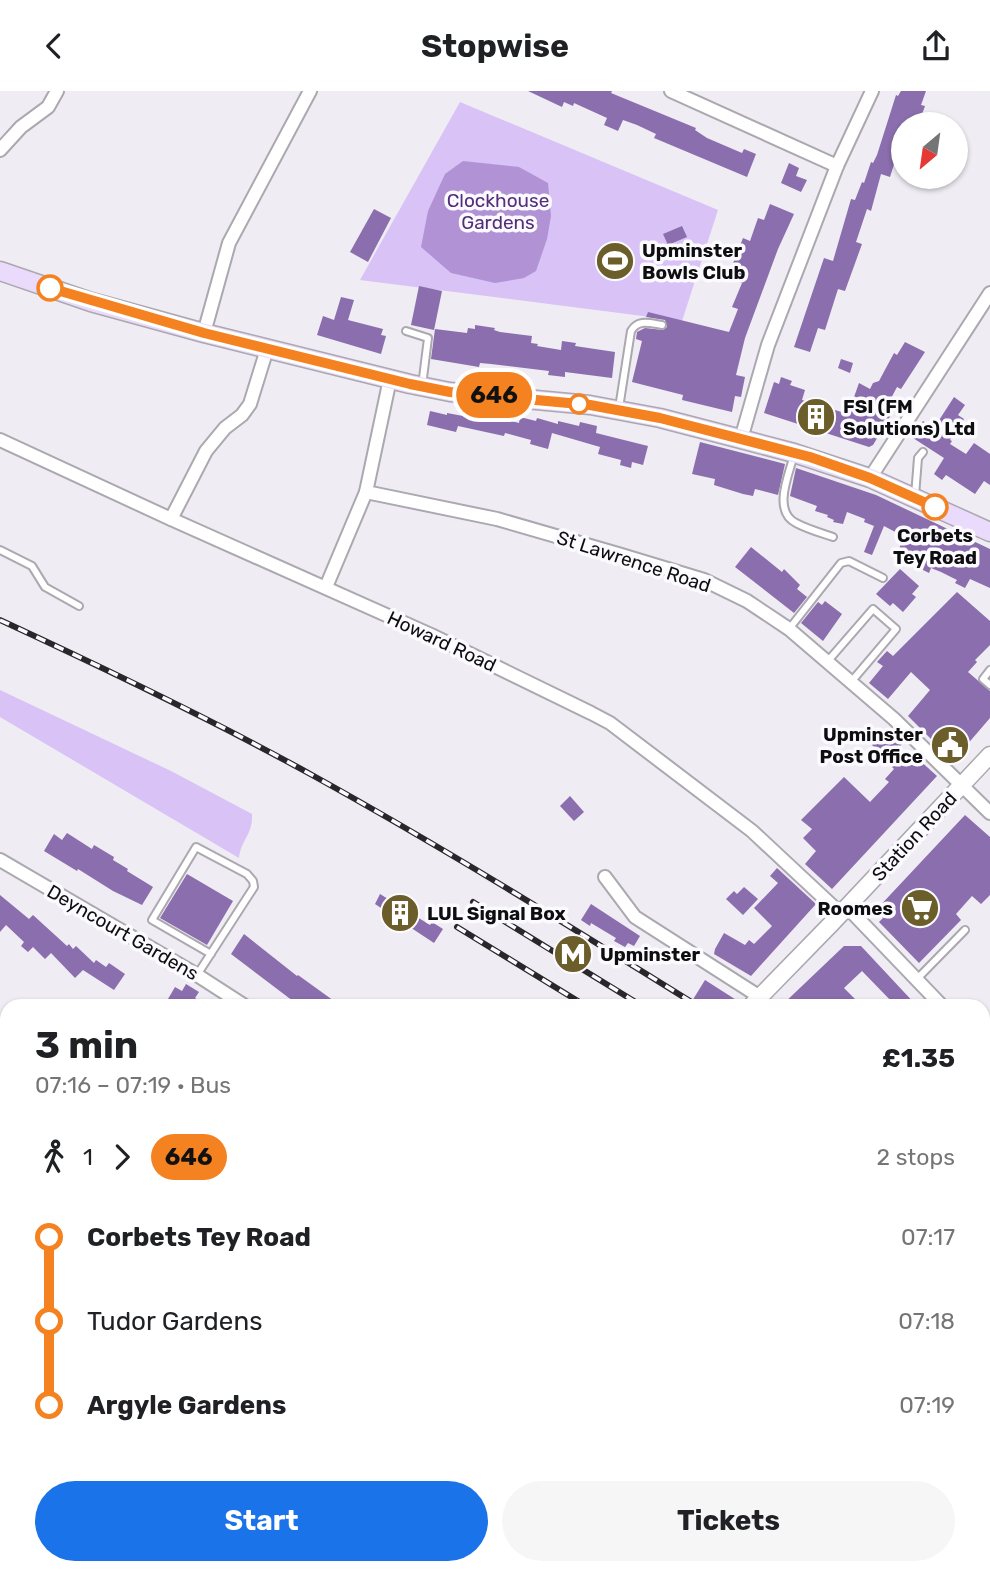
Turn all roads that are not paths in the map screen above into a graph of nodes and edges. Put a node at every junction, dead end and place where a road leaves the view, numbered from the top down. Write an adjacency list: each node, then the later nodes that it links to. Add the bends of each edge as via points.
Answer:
1 (57, 91): 5 (street, via 48,107)
2 (310, 91): 11 (street, via 229,243)
3 (671, 91): 6 (street)
4 (872, 91): 6 (street)
5 (0, 150)
6 (837, 166): 16 (street, via 768,345)
7 (0, 271): 11 (main road)
8 (990, 293): 20 (street)
9 (662, 325): 15 (lane, via 643,321 634,325)
10 (406, 331): 14 (lane, via 428,338)
11 (204, 333): 12 (main road)
12 (267, 349): 13 (main road); 23 (street, via 250,404 206,451)
13 (390, 379): 14 (main road); 21 (street)
14 (422, 386): 15 (main road)
15 (618, 410): 16 (main road)
16 (741, 439): 19 (main road)
17 (0, 440): 23 (street, Howard Road)
18 (923, 452): 22 (lane, via 918,458)
19 (794, 453): 20 (main road); 25 (lane, via 783,498 786,514 793,522)
20 (870, 478): 22 (main road)
21 (366, 492): 28 (street); 30 (street, St Lawrence Road, via 497,519 704,580)
22 (914, 498): 24 (main road)
23 (171, 519): 28 (street, Howard Road)
24 (990, 532)
25 (833, 537)
26 (0, 550): 29 (lane, via 32,566 45,587)
27 (883, 578): 30 (lane, via 849,561 841,563)
28 (326, 587): 40 (street, Howard Road, via 610,723 752,831)
29 (79, 606)
30 (789, 629): 31 (street, St Lawrence Road)
31 (827, 662): 33 (street, St Lawrence Road); 33 (lane, via 873,609 896,629)
32 (990, 670): 34 (lane, via 983,679)
33 (851, 682): 36 (street, St Lawrence Road)
34 (990, 685)
35 (990, 755): 36 (street, Station Road)
36 (962, 785): 37 (street, St Lawrence Road); 40 (street, Station Road)
37 (990, 813)
38 (0, 860): 43 (street, Deyncourt Gardens)
39 (605, 877): 46 (street, via 635,917)
40 (844, 910): 44 (street, Howard Road); 47 (street, Station Road)
41 (965, 930): 44 (lane)
42 (211, 954): 42 (lane, via 254,887 247,874 196,847 152,920); 43 (lane)
43 (197, 975): 45 (street, Deyncourt Gardens)
44 (916, 980): 48 (street, Howard Road)
45 (233, 999)
46 (751, 999)
47 (758, 999)
48 (935, 999)

